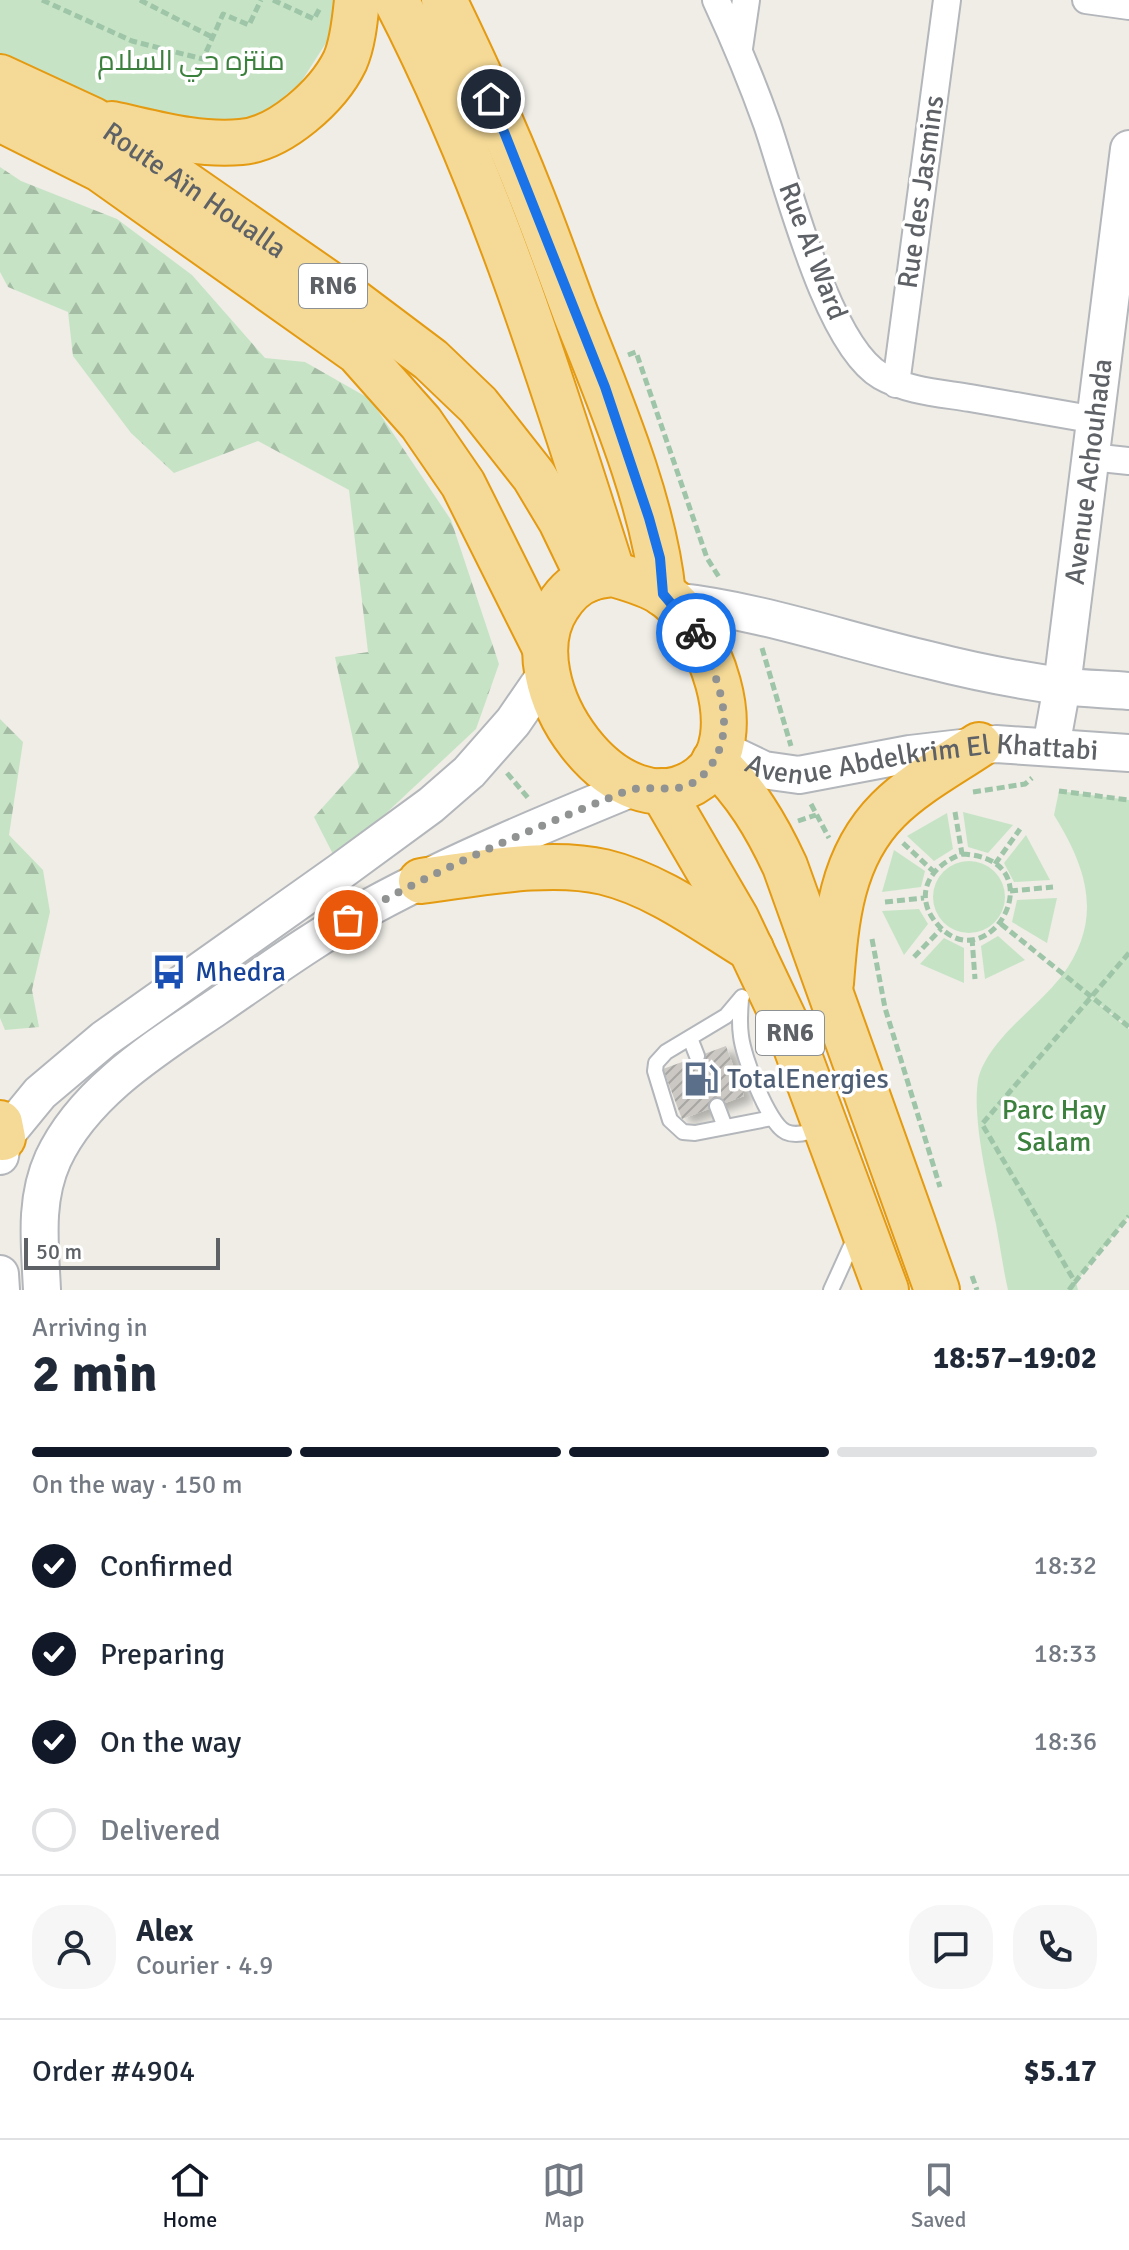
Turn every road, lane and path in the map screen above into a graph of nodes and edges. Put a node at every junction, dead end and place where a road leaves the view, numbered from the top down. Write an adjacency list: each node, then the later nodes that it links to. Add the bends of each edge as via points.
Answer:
1 (42, 0): 14 (path, via 132,41 203,59)
2 (140, 0): 14 (path)
3 (261, 0): 14 (path, via 249,25 223,14)
4 (273, 0): 5 (path, via 314,19)
5 (323, 0)
6 (357, 0): 18 (highway, via 345,61 292,122 267,135 205,143)
7 (396, 0): 24 (highway, via 429,64 538,340)
8 (444, 0): 25 (highway, via 515,155 605,387 649,518)
9 (716, 0): 15 (street, Rue Al Ward)
10 (746, 0): 15 (street)
11 (947, 0): 20 (street, Rue des Jasmins)
12 (1086, 0): 13 (street)
13 (1129, 6)
14 (212, 37)
15 (739, 48): 20 (street, Rue Al Ward, via 829,307 863,360)
16 (0, 77): 18 (highway, Route Aïn Houalla / RN6)
17 (0, 119): 26 (highway, Route Aïn Houalla / RN6, via 100,169 358,352 421,423 463,484)
18 (93, 120): 24 (highway, Route Aïn Houalla / RN6, via 431,360 478,405 534,476)
19 (1129, 149): 21 (main road, Avenue Achouhada)
20 (896, 384): 21 (street, Rue Al Ward)
21 (1096, 420): 22 (main road, Avenue Achouhada)
22 (1091, 457): 23 (street); 27 (main road, Avenue Achouhada)
23 (1129, 461)
24 (601, 576): 25 (highway, via 640,582); 26 (highway, via 567,593 558,605 550,617)
25 (667, 598): 27 (main road); 32 (highway, via 693,626 718,684 724,713)
26 (545, 660): 33 (highway, RN6, via 564,718 585,750 612,775); 65 (main road, via 513,722 441,797 104,1039 40,1093)
27 (1062, 686): 28 (main road); 30 (main road, Avenue Achouhada)
28 (1129, 691)
29 (979, 745): 30 (main road, Avenue Abdelkrim El Khattabi); 32 (main road, Avenue Abdelkrim El Khattabi, via 799,775); 56 (highway, via 888,810 852,861 835,933)
30 (1051, 747): 31 (main road, Avenue Abdelkrim El Khattabi); 35 (path, via 1025,784)
31 (1129, 753)
32 (717, 755): 33 (highway, via 702,777 681,787); 56 (highway, RN6, via 769,831)
33 (649, 788): 43 (main road, via 516,836); 54 (highway, RN6, via 704,862)
34 (1059, 791): 36 (path)
35 (962, 795)
36 (1129, 800)
37 (955, 812): 40 (path)
38 (1020, 829): 41 (path)
39 (902, 834): 42 (path, via 899,842)
40 (962, 854): 41 (path); 42 (path)
41 (995, 864): 45 (path)
42 (934, 872): 46 (path)
43 (421, 881): 54 (highway, via 575,867 604,872 657,892); 66 (main road, via 326,933 112,1083 78,1119)
44 (1053, 887): 45 (path)
45 (1010, 891): 48 (path)
46 (924, 898): 47 (path); 50 (path)
47 (885, 902)
48 (1001, 924): 51 (path); 57 (path)
49 (870, 928): 67 (path, via 885,1008)
50 (941, 929): 51 (path); 53 (path)
51 (972, 938): 55 (path)
52 (1129, 953): 57 (path)
53 (914, 957)
54 (750, 969): 59 (lane, via 726,1016); 62 (lane, via 739,1017 745,1055); 64 (highway, RN6, via 791,1034)
55 (975, 979)
56 (830, 993): 71 (highway, RN6)
57 (1092, 996): 58 (path); 72 (path, via 982,1124)
58 (1129, 1027)
59 (690, 1038): 60 (lane); 63 (lane, via 656,1063 670,1120 689,1133)
60 (697, 1056)
61 (717, 1106): 63 (lane)
62 (772, 1118): 63 (lane); 64 (lane, via 794,1134)
63 (725, 1127)
64 (827, 1127): 69 (highway, RN6)
65 (1, 1139): 66 (main road)
66 (52, 1162): 74 (main road, via 39,1214)
67 (945, 1201)
68 (1129, 1216): 72 (path)
69 (862, 1223): 75 (lane); 76 (highway, RN6)
70 (0, 1274): 73 (main road)
71 (954, 1282): 77 (path)
72 (1075, 1282): 78 (path)
73 (1, 1290)
74 (42, 1290)
75 (831, 1290)
76 (886, 1290)
77 (977, 1290)
78 (1069, 1290)

